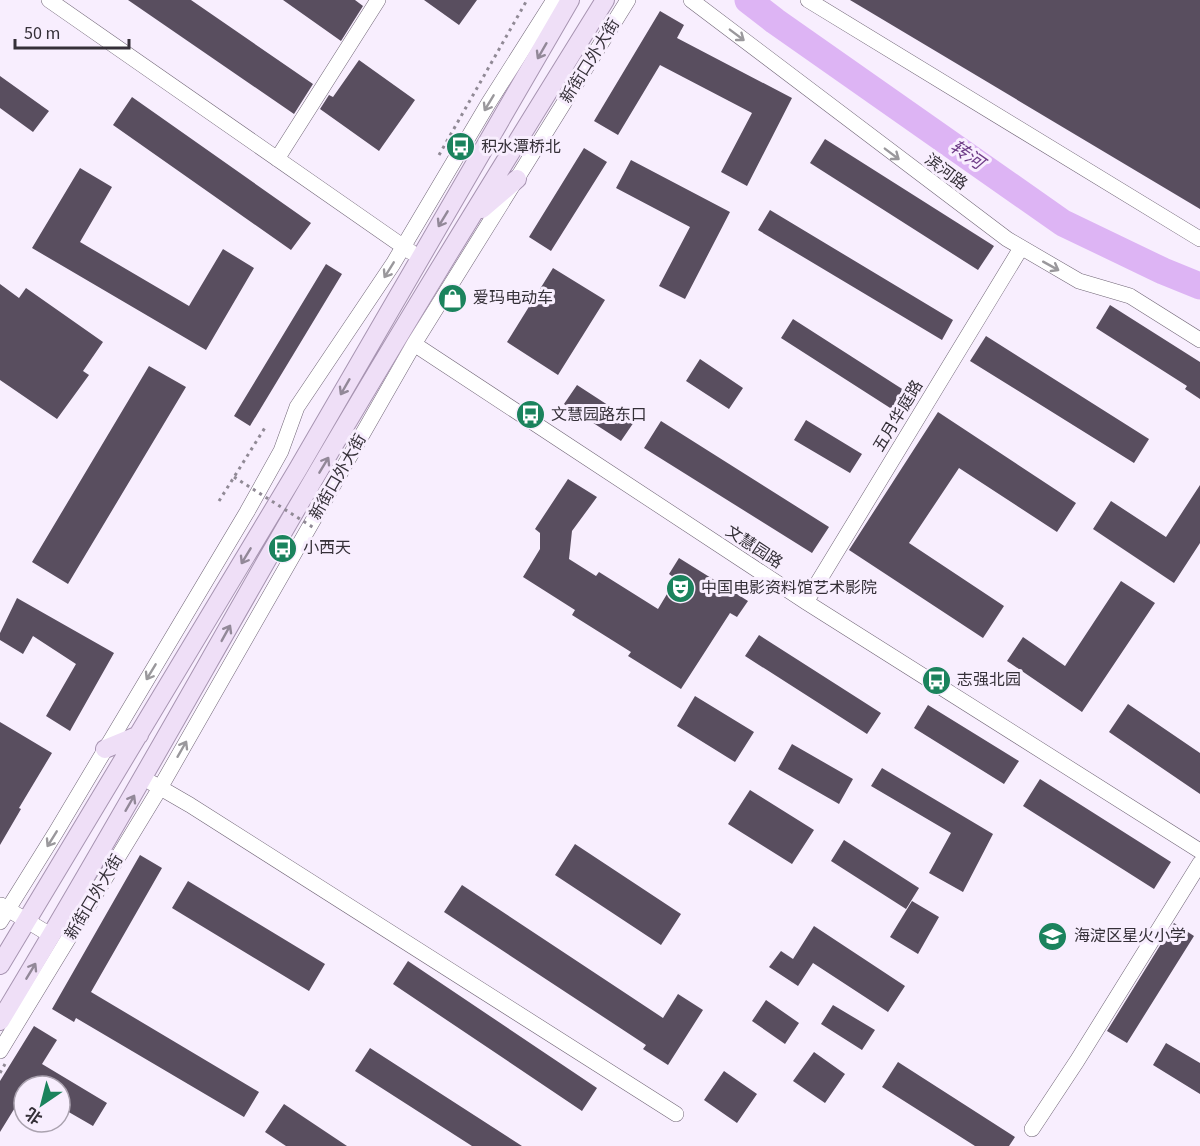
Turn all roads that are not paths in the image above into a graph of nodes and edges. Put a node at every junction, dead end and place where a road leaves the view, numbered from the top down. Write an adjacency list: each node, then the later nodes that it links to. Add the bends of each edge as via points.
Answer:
1 (49, 0): 9 (street)
2 (378, 0): 9 (street)
3 (554, 0): 13 (street, one-way to 13)
4 (570, 0): 15 (main road, one-way to 15)
5 (605, 0): 11 (main road, 新街口外大街)
6 (628, 0): 10 (street, 新街口外大街)
7 (690, 0): 14 (street, 滨河路, one-way to 14)
8 (808, 0): 12 (street)
9 (277, 159): 13 (street)
10 (517, 179): 11 (main road); 17 (street, 新街口外大街)
11 (469, 219): 21 (main road, 新街口外大街, one-way to 11, via 273,550)
12 (1200, 239)
13 (404, 247): 15 (street); 20 (street, one-way to 20, via 297,407 281,452)
14 (1020, 248): 16 (street, 滨河路, one-way to 16, via 1079,281 1130,296); 18 (street, 五月华庭路)
15 (420, 258): 19 (main road, one-way to 19)
16 (1200, 340)
17 (414, 344): 18 (street, 文慧园路); 22 (street, 新街口外大街, one-way to 17)
18 (806, 602): 23 (street, 文慧园路)
19 (139, 735): 20 (main road); 26 (main road)
20 (105, 750): 25 (street, one-way to 25)
21 (144, 778): 22 (street); 27 (main road, 新街口外大街, one-way to 21)
22 (160, 788): 30 (street, 新街口外大街); 31 (street)
23 (1200, 851)
24 (1200, 863): 32 (street)
25 (3, 912): 26 (street)
26 (27, 921): 27 (street); 28 (main road)
27 (52, 936): 29 (main road, 新街口外大街, one-way to 27)
28 (0, 965)
29 (0, 1021)
30 (0, 1051)
31 (676, 1114)
32 (1032, 1129)

